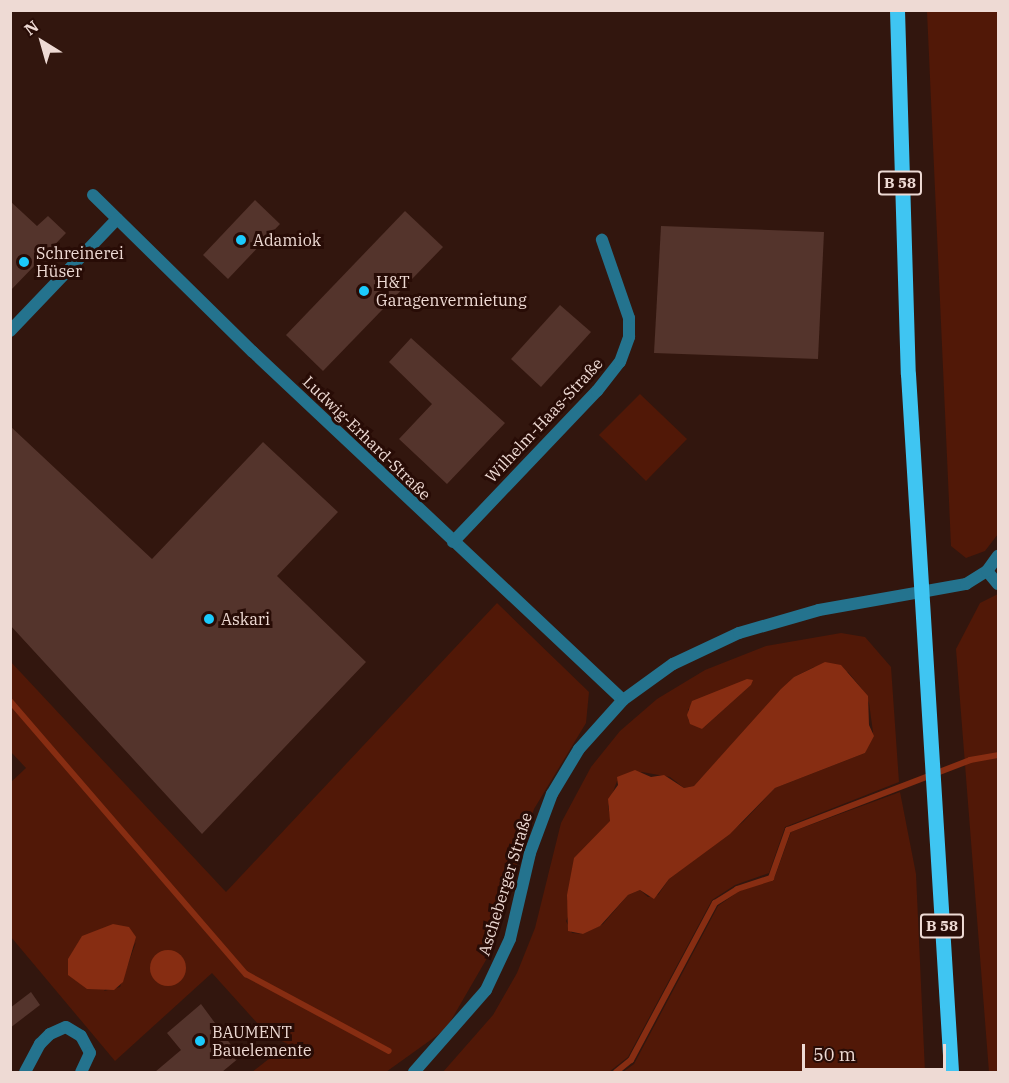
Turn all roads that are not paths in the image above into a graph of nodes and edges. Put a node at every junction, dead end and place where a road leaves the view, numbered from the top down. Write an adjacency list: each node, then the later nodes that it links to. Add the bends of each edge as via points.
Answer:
1 (897, 10): 10 (main road, B 58, via 901,197)
2 (93, 195): 3 (street, Ludwig-Erhard-Straße)
3 (117, 219): 5 (street); 6 (street, Ludwig-Erhard-Straße)
4 (602, 240): 6 (street, Wilhelm-Haas-Straße, via 629,318 629,337 620,362)
5 (10, 331)
6 (453, 542): 11 (street, Ludwig-Erhard-Straße)
7 (999, 556): 8 (street)
8 (987, 572): 9 (street); 10 (street, Ascheberger Straße, via 966,584)
9 (999, 584)
10 (921, 592): 11 (street, Ascheberger Straße, via 819,610 739,633 673,664); 15 (main road, B 58)
11 (623, 700): 14 (street, Ascheberger Straße, via 579,749 552,794 530,853 510,939 486,990)
12 (25, 1072): 13 (street, via 40,1044 66,1027 81,1036 90,1053)
13 (81, 1072)
14 (414, 1072)
15 (951, 1072)

